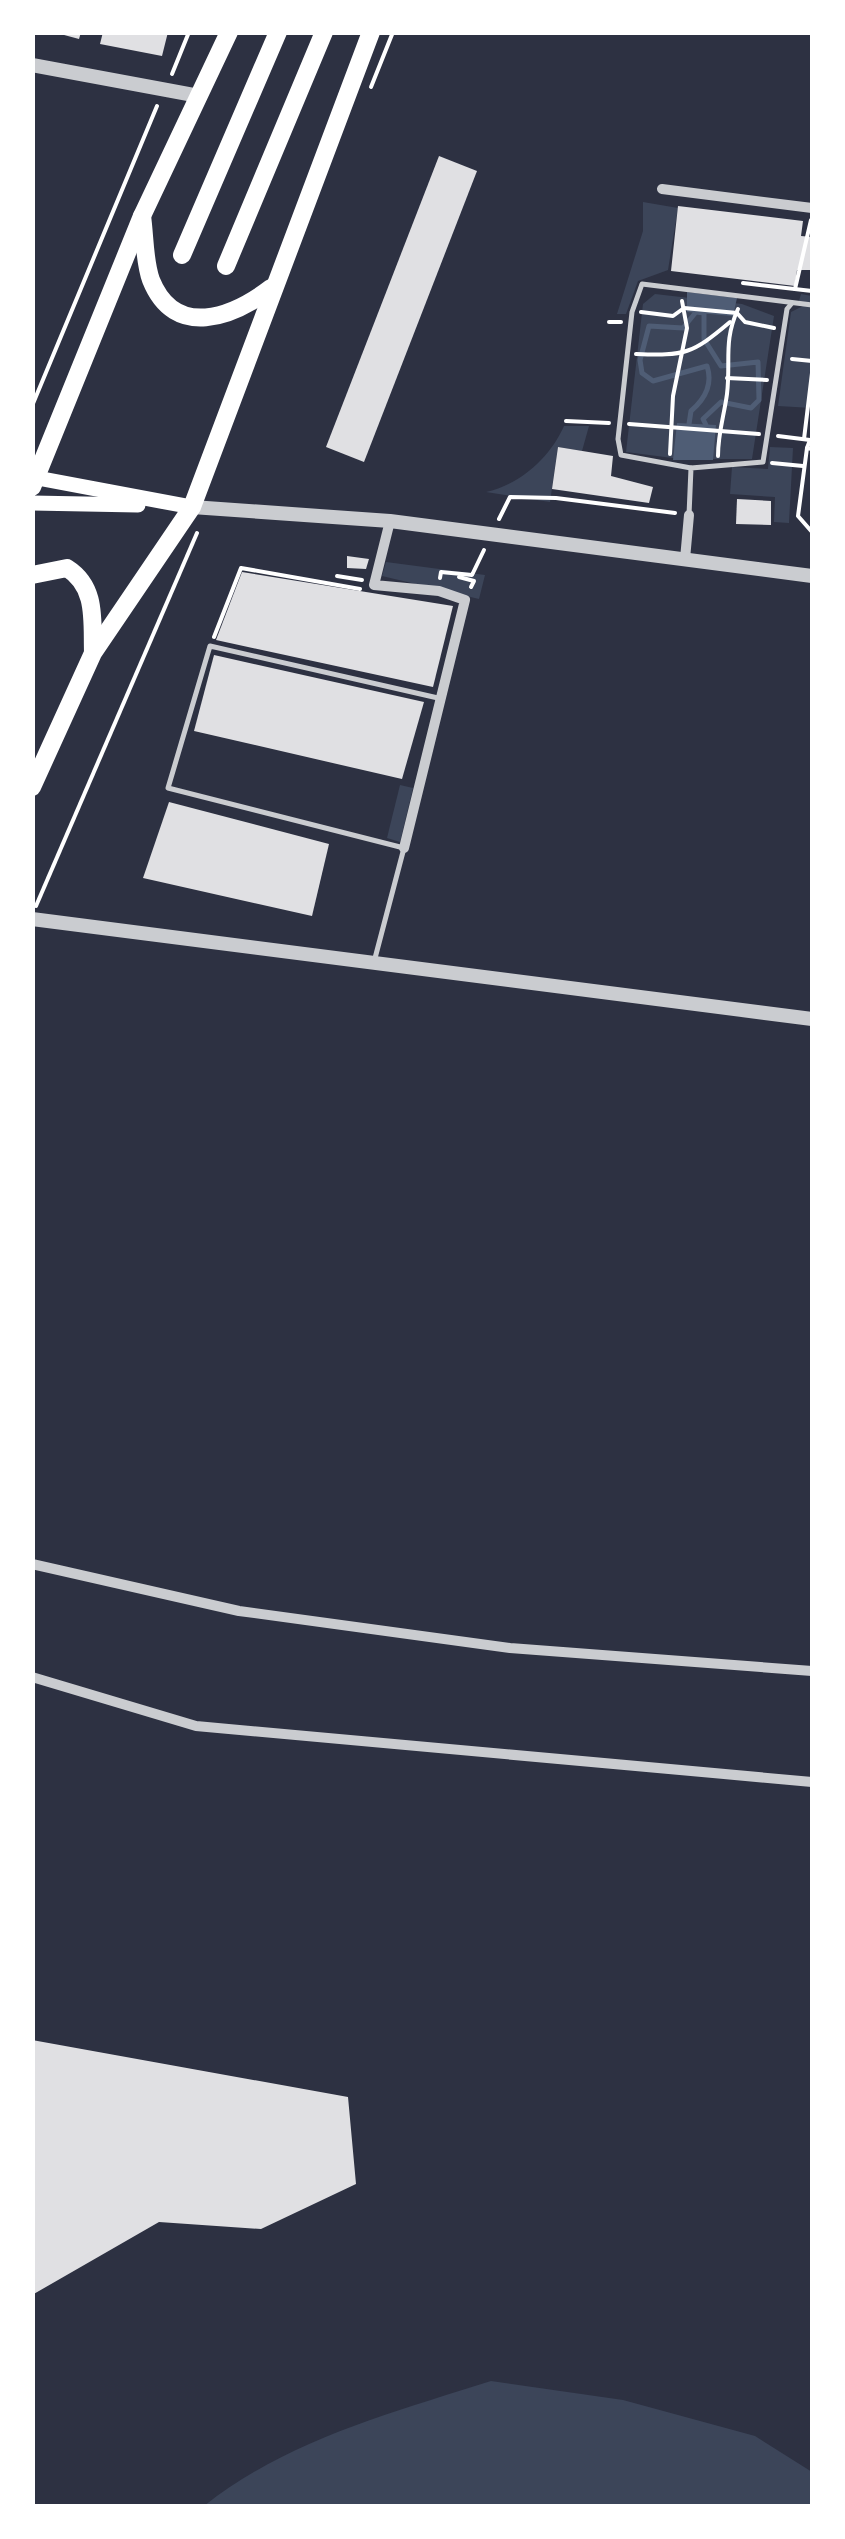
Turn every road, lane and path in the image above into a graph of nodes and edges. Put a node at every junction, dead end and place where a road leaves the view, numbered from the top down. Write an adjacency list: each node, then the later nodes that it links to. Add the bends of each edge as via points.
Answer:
1 (189, 32): 7 (path)
2 (228, 32): 8 (main road)
3 (278, 32): 13 (main road)
4 (324, 32): 14 (main road)
5 (371, 32): 15 (main road)
6 (32, 65): 7 (street)
7 (164, 90): 8 (street); 32 (path)
8 (199, 96): 11 (main road)
9 (662, 189): 10 (street)
10 (812, 208)
11 (142, 216): 15 (main road, via 151,280 168,304 192,318 221,318); 45 (main road)
12 (812, 216): 16 (path)
13 (182, 254)
14 (226, 266)
15 (272, 287): 48 (main road)
16 (795, 289): 17 (path); 19 (path)
17 (812, 291)
18 (745, 296): 19 (lane); 22 (lane, via 642,284); 23 (path)
19 (792, 303): 20 (lane); 24 (lane)
20 (812, 305)
21 (684, 308): 22 (path, via 673,316); 23 (path); 26 (path)
22 (632, 312): 34 (lane)
23 (735, 316): 24 (path); 26 (path); 30 (path, via 726,337)
24 (784, 330): 37 (lane)
25 (644, 354): 26 (path)
26 (682, 356): 35 (path)
27 (794, 359): 28 (path)
28 (812, 361)
29 (812, 374): 38 (path)
30 (727, 378): 31 (path); 36 (path)
31 (759, 378)
32 (32, 406)
33 (566, 421): 34 (path)
34 (620, 424): 35 (path); 41 (lane, via 621,454)
35 (673, 427): 36 (path); 41 (path)
36 (718, 430): 37 (path); 42 (path)
37 (768, 434): 38 (path); 40 (lane)
38 (804, 439): 39 (path)
39 (810, 448): 43 (path)
40 (762, 462): 42 (lane); 43 (path)
41 (669, 464): 44 (lane)
42 (718, 464): 44 (lane)
43 (805, 467): 51 (path, via 798,516)
44 (692, 468): 49 (lane)
45 (34, 481): 48 (main road)
46 (510, 497): 49 (path)
47 (32, 502): 48 (main road)
48 (192, 507): 50 (street); 60 (main road)
49 (689, 515): 52 (street)
50 (390, 521): 52 (street); 58 (street)
51 (812, 532)
52 (685, 560): 56 (street)
53 (32, 575): 60 (main road, via 67,568 83,578 91,597)
54 (337, 576): 58 (path)
55 (472, 576): 57 (path, via 441,572)
56 (812, 576)
57 (440, 578)
58 (371, 586): 59 (path, via 348,588 240,568); 61 (street, via 439,591 465,600)
59 (210, 646): 61 (lane); 63 (lane, via 168,788)
60 (93, 653): 62 (main road)
61 (442, 699): 63 (street)
62 (32, 787)
63 (404, 848): 65 (lane)
64 (32, 919): 65 (street)
65 (374, 962): 66 (street)
66 (812, 1020)
67 (32, 1564): 68 (street, via 238,1611 510,1648)
68 (812, 1671)
69 (32, 1677): 70 (street, via 196,1726)
70 (812, 1782)

